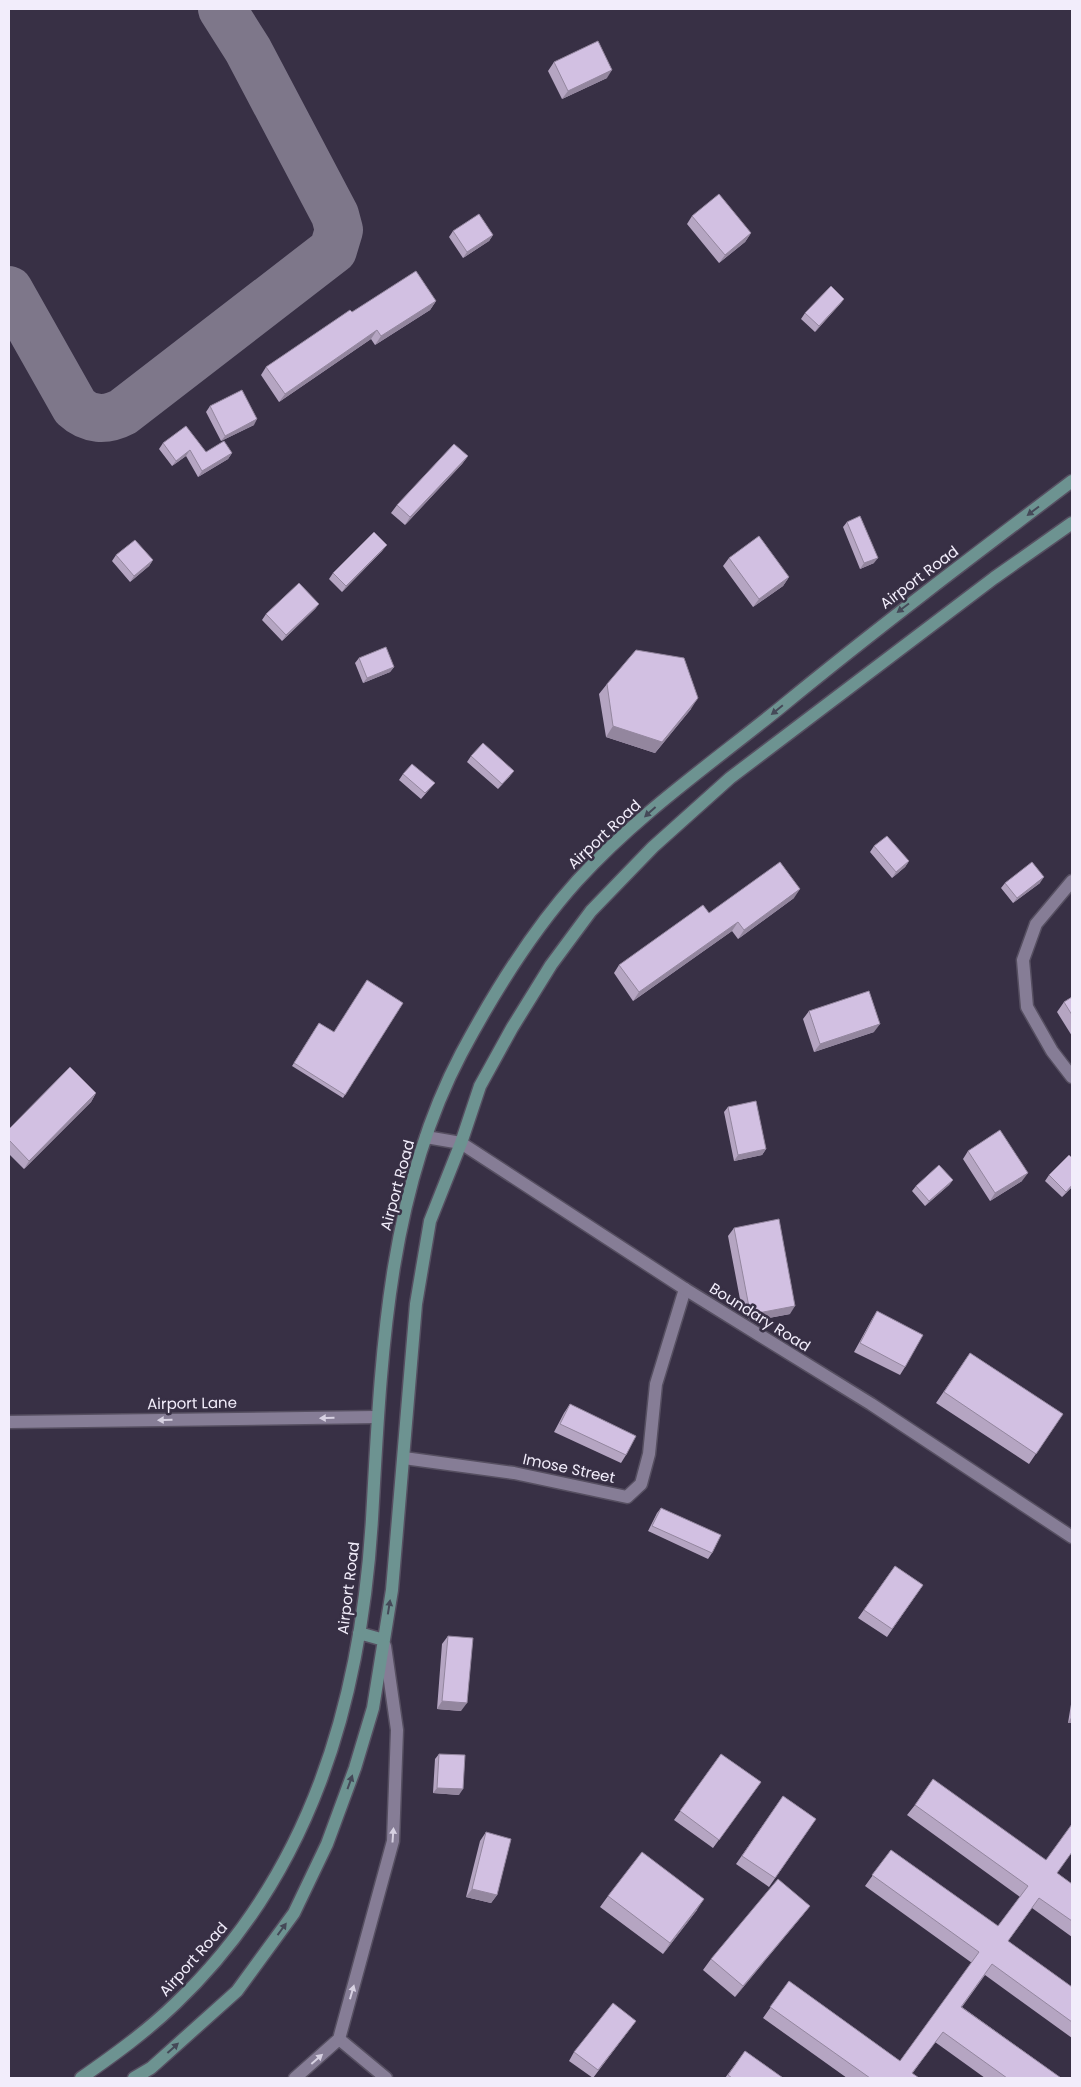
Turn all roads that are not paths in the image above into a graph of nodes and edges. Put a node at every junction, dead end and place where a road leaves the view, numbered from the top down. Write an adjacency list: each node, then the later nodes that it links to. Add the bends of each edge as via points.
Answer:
1 (1072, 482): 5 (main road, Airport Road, one-way to 5, via 891,618 679,786 582,876 531,939 492,1000 460,1056)
2 (1072, 523): 6 (main road, via 986,584 730,778 653,847 591,911 551,965 480,1086)
3 (1072, 880): 4 (street, via 1036,924 1023,960 1027,1007 1052,1051)
4 (1072, 1077)
5 (426, 1137): 6 (street, Boundary Road); 8 (main road, Airport Road, via 411,1183 396,1251)
6 (461, 1143): 7 (street, Boundary Road); 10 (main road, via 430,1221 416,1304)
7 (684, 1288): 10 (street, Imose Street, via 656,1384 649,1454 641,1484 627,1497 514,1473); 11 (street, Boundary Road, via 871,1404)
8 (376, 1417): 9 (street, Airport Lane, one-way to 9); 12 (main road, Airport Road, via 372,1524)
9 (9, 1422)
10 (404, 1458): 13 (main road, one-way to 10)
11 (1072, 1537)
12 (359, 1633): 13 (main road); 15 (main road, Airport Road, via 341,1723 322,1783 290,1851 242,1930 177,2003 134,2040)
13 (384, 1640): 14 (street, one-way to 13, via 393,1841 396,1730); 16 (main road, one-way to 13, via 151,2068 237,1991 294,1914 327,1844 355,1768 373,1708)
14 (339, 2039): 17 (street, one-way to 14); 18 (street)
15 (81, 2078)
16 (134, 2078)
17 (295, 2078)
18 (386, 2078)

